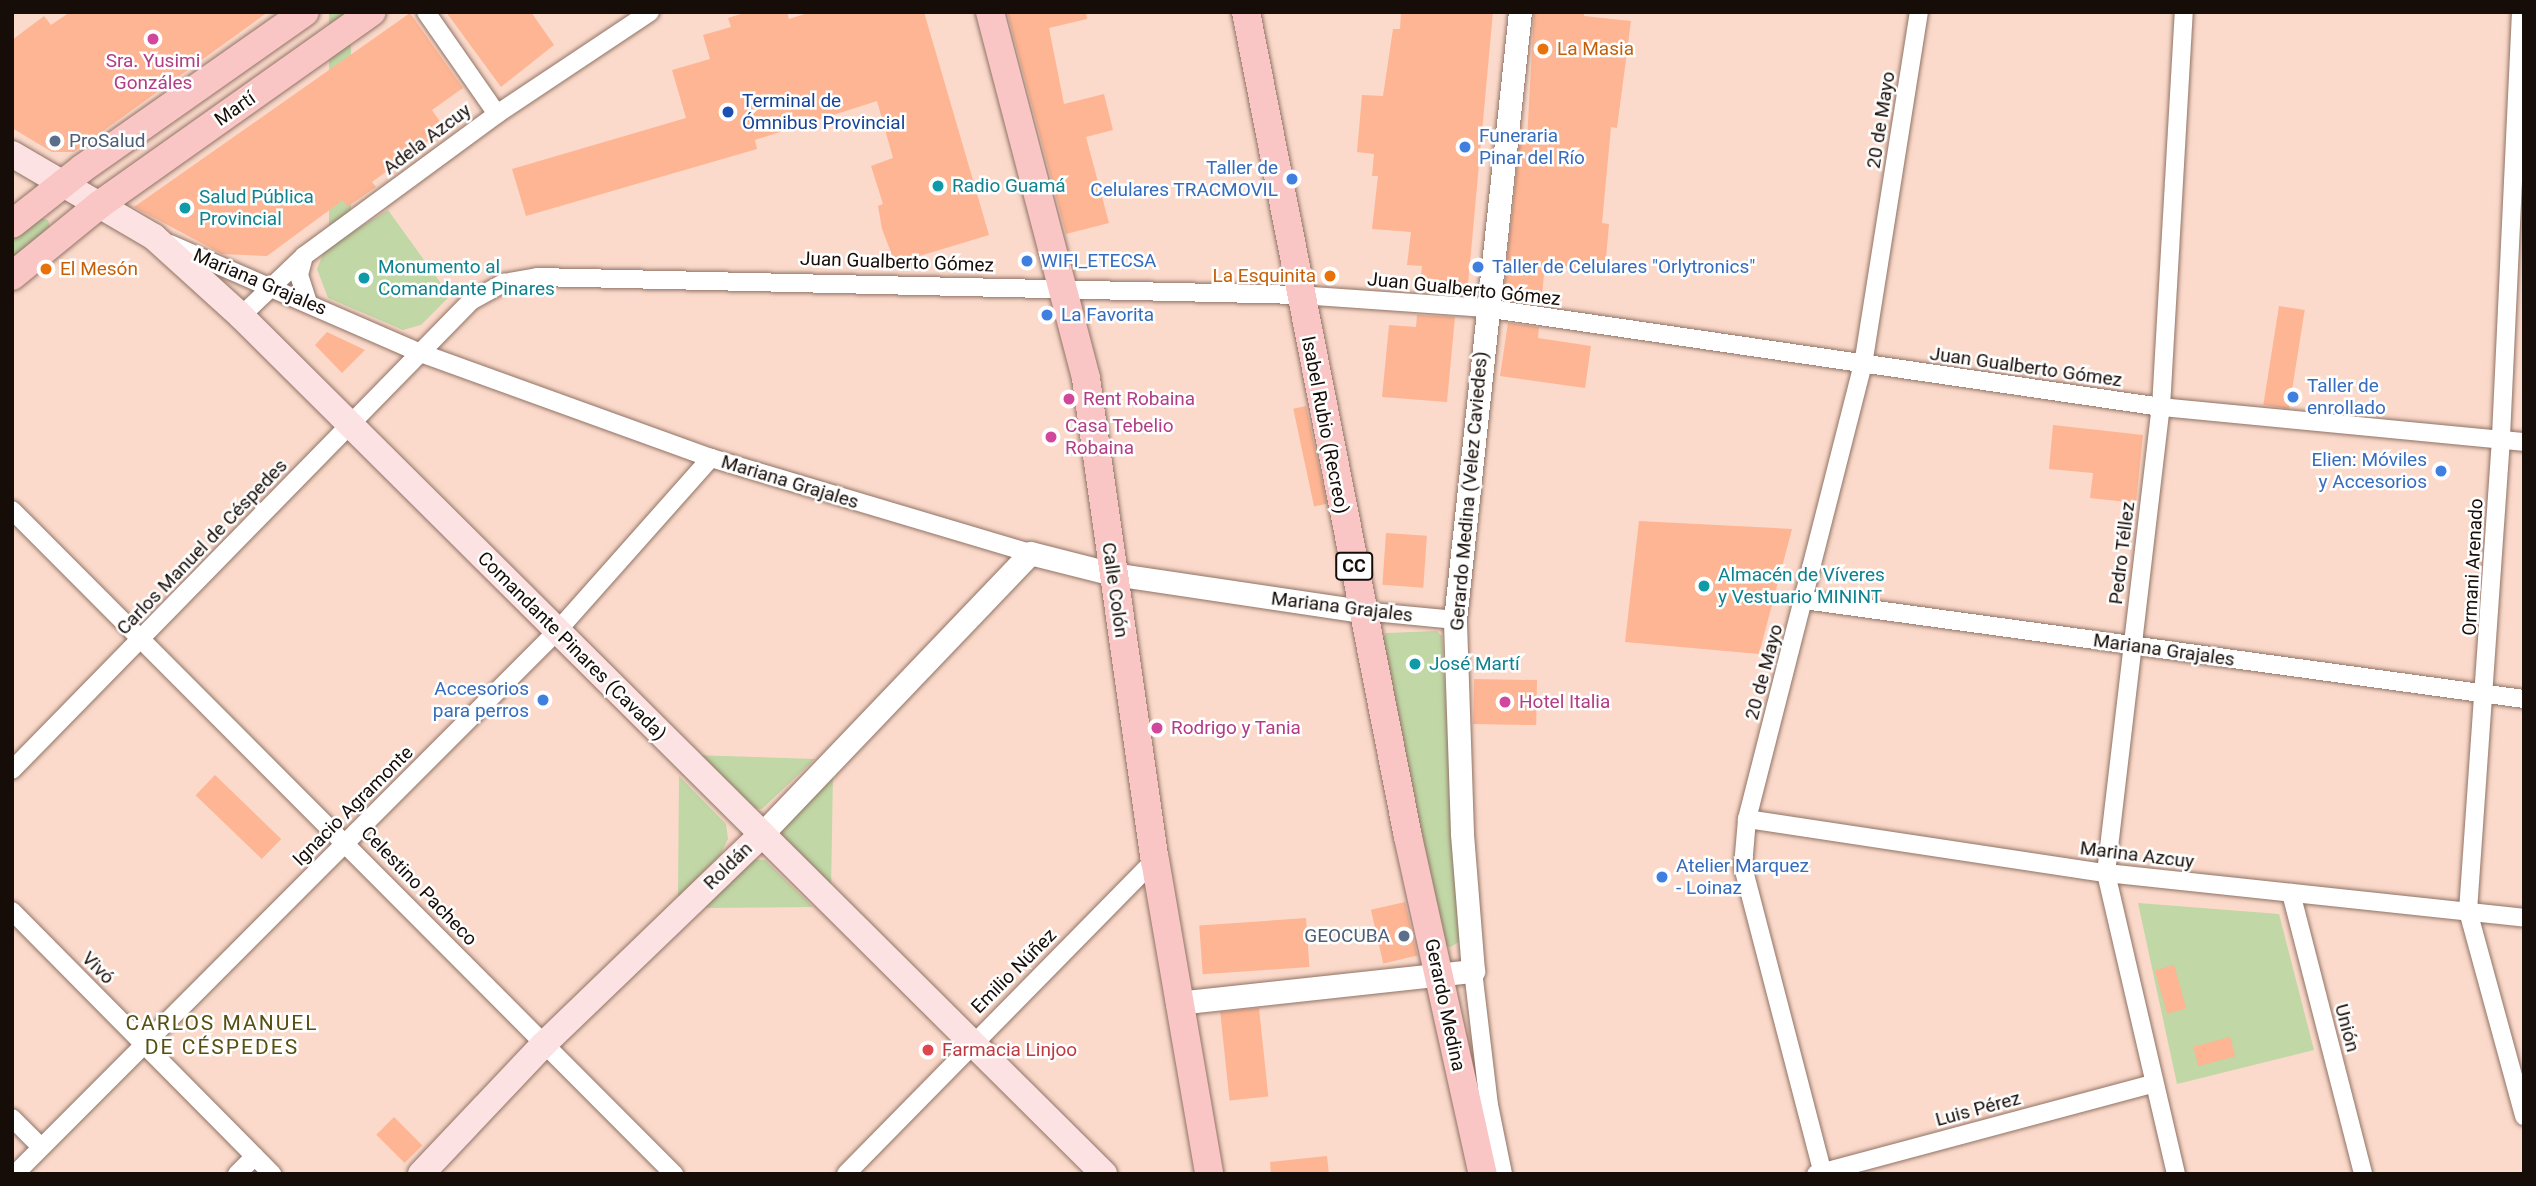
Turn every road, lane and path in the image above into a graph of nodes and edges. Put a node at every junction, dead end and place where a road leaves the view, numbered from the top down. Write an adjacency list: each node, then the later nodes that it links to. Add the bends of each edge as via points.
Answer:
1 (305, 12): 13 (main road, Martí)
2 (372, 12): 14 (main road, Martí)
3 (426, 12): 11 (street)
4 (650, 12): 11 (street, Adela Azcuy)
5 (990, 12): 20 (main road, Calle Colón)
6 (1246, 12): 21 (main road, Isabel Rubio (Recreo) / CC)
7 (1520, 12): 23 (street, Gerardo Medina (Velez Caviedes))
8 (1919, 12): 26 (street, 20 de Mayo)
9 (2184, 12): 27 (street, Pedro Téllez)
10 (2521, 12): 29 (street, Ormani Arenado)
11 (497, 114): 17 (street, Adela Azcuy)
12 (12, 154): 13 (main road, Comandante Pinares (Cavada))
13 (73, 175): 14 (main road, Comandante Pinares (Cavada)); 15 (main road, Martí)
14 (99, 205): 16 (main road, Comandante Pinares (Cavada)); 18 (main road, Martí)
15 (12, 224)
16 (154, 237): 19 (street, Mariana Grajales); 24 (main road, Comandante Pinares (Cavada))
17 (304, 256): 19 (street, Adela Azcuy); 22 (street, via 299,275)
18 (12, 276)
19 (269, 287): 22 (street, Mariana Grajales); 24 (street, Adela Azcuy)
20 (1065, 291): 21 (street, Juan Gualberto Gómez); 25 (street, Juan Gualberto Gómez, via 873,281 537,277 504,283 471,301); 34 (main road, Calle Colón, via 1086,378)
21 (1299, 295): 23 (street, Juan Gualberto Gómez); 36 (main road, Isabel Rubio (Recreo) / CC)
22 (308, 302): 25 (street, Mariana Grajales)
23 (1485, 308): 26 (street, Juan Gualberto Gómez); 37 (street, Gerardo Medina (Velez Caviedes))
24 (241, 316): 28 (main road, Comandante Pinares (Cavada))
25 (418, 352): 28 (street, Carlos Manuel de Céspedes); 31 (street, Mariana Grajales)
26 (1863, 365): 27 (street, Juan Gualberto Gómez); 35 (street, 20 de Mayo)
27 (2161, 407): 29 (street, Juan Gualberto Gómez); 40 (street, Pedro Téllez)
28 (350, 425): 38 (main road, Comandante Pinares (Cavada)); 39 (street, Carlos Manuel de Céspedes)
29 (2501, 439): 30 (street, Juan Gualberto Gómez); 41 (street, Ormani Arenado)
30 (2524, 442)
31 (710, 458): 33 (street, Mariana Grajales); 38 (street, Ignacio Agramonte)
32 (12, 510): 39 (street, Celestino Pacheco)
33 (1030, 553): 34 (street, Mariana Grajales); 45 (street, Roldán)
34 (1113, 574): 36 (street, Mariana Grajales); 48 (main road, Calle Colón)
35 (1804, 600): 40 (street, Mariana Grajales); 44 (street, 20 de Mayo)
36 (1362, 611): 37 (street, Mariana Grajales); 46 (main road, Isabel Rubio (Recreo) / CC)
37 (1455, 621): 54 (street, Gerardo Medina (Velez Caviedes), via 1462,833)
38 (559, 629): 45 (main road, Comandante Pinares (Cavada)); 47 (street, Ignacio Agramonte)
39 (143, 638): 43 (street, Carlos Manuel de Céspedes); 47 (street, Celestino Pacheco)
40 (2133, 646): 41 (street, Mariana Grajales); 49 (street, Pedro Téllez)
41 (2486, 693): 42 (street, Mariana Grajales); 52 (street, Ormani Arenado)
42 (2524, 699)
43 (12, 769)
44 (1747, 819): 49 (street, Marina Azcuy); 65 (street, 20 de Mayo, via 1743,866)
45 (760, 835): 57 (main road, Comandante Pinares (Cavada)); 58 (main road, Roldán)
46 (1408, 837): 55 (main road, Gerardo Medina / CC)
47 (347, 842): 58 (street, Celestino Pacheco); 59 (street, Ignacio Agramonte)
48 (1155, 860): 56 (main road, Calle Colón); 57 (street, Emilio Núñez)
49 (2106, 873): 50 (street, Marina Azcuy); 60 (street, Pedro Téllez)
50 (2291, 893): 52 (street, Marina Azcuy); 77 (street, Unión)
51 (12, 911): 59 (street, Vivó)
52 (2469, 912): 53 (street, Marina Azcuy); 61 (street, Ormani Arenado)
53 (2524, 918)
54 (1473, 971): 55 (street); 75 (street, Gerardo Medina, via 1489,1105)
55 (1439, 975): 56 (street); 74 (main road, Gerardo Medina / CC)
56 (1177, 1003): 73 (main road, Calle Colón)
57 (972, 1043): 71 (street, Emilio Núñez); 72 (main road, Comandante Pinares (Cavada))
58 (544, 1045): 69 (main road, Roldán); 70 (street, Celestino Pacheco)
59 (146, 1046): 63 (street, Ignacio Agramonte); 64 (street, Vivó)
60 (2152, 1084): 65 (street, Luis Pérez); 76 (street, Pedro Téllez)
61 (2524, 1116)
62 (12, 1118): 63 (street)
63 (41, 1147): 66 (street, Ignacio Agramonte)
64 (255, 1156): 67 (street); 68 (street, Vivó)
65 (1820, 1173)
66 (15, 1174)
67 (237, 1174)
68 (272, 1174)
69 (421, 1174)
70 (674, 1174)
71 (846, 1174)
72 (1104, 1174)
73 (1209, 1174)
74 (1483, 1174)
75 (1503, 1174)
76 (2176, 1174)
77 (2363, 1174)

